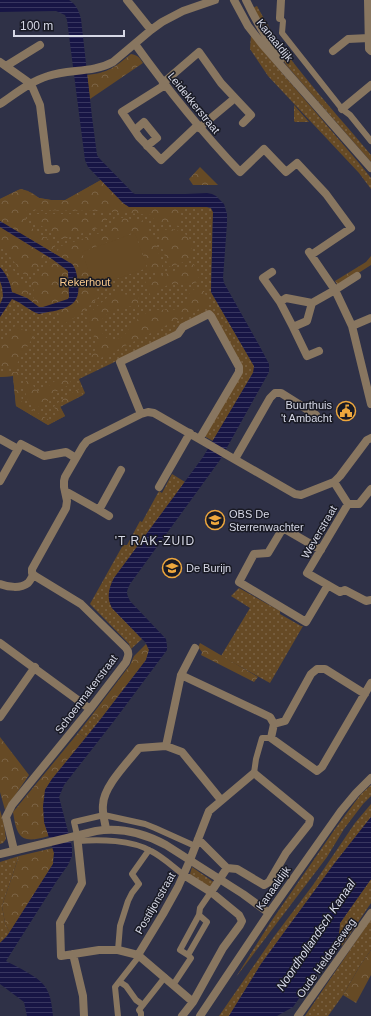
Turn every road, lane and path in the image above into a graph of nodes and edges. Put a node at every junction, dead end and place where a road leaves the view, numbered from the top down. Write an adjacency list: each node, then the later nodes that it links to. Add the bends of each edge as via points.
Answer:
1 (127, 0): 8 (street)
2 (215, 0): 8 (street, via 183,11)
3 (234, 0): 18 (street, Kanaaldijk, via 248,26 276,62)
4 (246, 0): 18 (street, Kanaaldijk, via 268,42)
5 (281, 0): 7 (street)
6 (368, 0): 9 (street)
7 (280, 18): 21 (street, via 283,21 282,33)
8 (151, 30): 10 (street)
9 (369, 38): 12 (street, via 348,39); 13 (street)
10 (135, 44): 15 (street, via 113,62 103,66 48,76); 16 (street, Leidekkerstraat)
11 (40, 45): 14 (street)
12 (333, 51)
13 (371, 51)
14 (3, 64): 15 (street)
15 (31, 84): 20 (street); 28 (street, via 40,105 48,170)
16 (164, 84): 19 (street, via 200,52 221,83); 23 (street, Leidekkerstraat); 24 (street, via 122,112)
17 (371, 85): 21 (street)
18 (304, 91): 27 (street, Kanaaldijk)
19 (235, 98): 22 (street, via 251,115); 23 (street)
20 (0, 104)
21 (342, 108): 25 (street)
22 (243, 123)
23 (198, 127): 26 (street, via 161,160); 31 (street, Leidekkerstraat, via 240,172 264,149 286,172 297,162 326,194 351,228 310,254)
24 (134, 130): 26 (street); 26 (street, via 144,122 157,138)
25 (371, 141)
26 (147, 146)
27 (369, 167)
28 (56, 169)
29 (272, 272): 32 (street, via 263,278)
30 (357, 276): 31 (street)
31 (335, 290): 33 (street); 35 (street)
32 (280, 302): 33 (street, via 286,298); 36 (street)
33 (312, 303): 36 (street, via 307,321)
34 (371, 318): 35 (street)
35 (352, 326): 38 (street)
36 (293, 327): 37 (street, via 306,356)
37 (319, 351)
38 (371, 401)
39 (140, 414): 41 (street, via 154,413); 42 (street, via 120,362 178,334 182,327 209,314 239,367 239,372); 46 (street, via 87,441)
40 (316, 415): 47 (street, via 281,393 275,393)
41 (190, 433): 42 (street); 51 (street)
42 (200, 438): 47 (street)
43 (371, 438): 50 (street)
44 (0, 439): 45 (street)
45 (18, 449): 46 (street, via 21,444 44,456 66,452); 49 (street)
46 (76, 458): 53 (street, via 65,477)
47 (235, 458): 50 (street, via 300,495)
48 (121, 470): 55 (street)
49 (0, 481)
50 (334, 482): 54 (street, Weverstraat)
51 (159, 487)
52 (371, 489): 54 (street, via 359,504)
53 (65, 492): 55 (street); 58 (street, via 66,508 32,569)
54 (348, 504): 57 (street, Weverstraat)
55 (100, 510): 56 (street)
56 (109, 516)
57 (321, 550): 60 (street, Weverstraat, via 307,573); 60 (street, via 283,528 268,553 254,554 239,582 306,622)
58 (33, 575): 59 (street, via 29,582 22,586 7,587); 68 (street, Schoenmakerstraat, via 82,604 127,649 126,662)
59 (0, 584)
60 (328, 585): 61 (street, Weverstraat, via 340,592 345,590 366,602)
61 (371, 600)
62 (0, 643): 64 (street)
63 (195, 648): 65 (street)
64 (34, 668): 68 (street); 69 (street)
65 (181, 675): 70 (street, via 270,717); 72 (street)
66 (371, 683): 67 (street)
67 (365, 694): 70 (street, via 325,669 317,669 311,674 285,721); 71 (street, via 317,772)
68 (90, 709): 80 (street, Schoenmakerstraat, via 7,813)
69 (0, 717)
70 (274, 724): 71 (street)
71 (271, 738): 73 (street, via 262,738)
72 (166, 746): 75 (street, via 182,752); 76 (street, via 139,748 106,792)
73 (254, 773): 75 (street, Postiljonstraat); 84 (street, via 310,819 309,824 286,853 269,882 264,884 237,869)
74 (371, 778): 88 (street, Kanaaldijk, via 348,802)
75 (221, 800): 79 (street, Postiljonstraat, via 209,811)
76 (104, 815): 77 (street); 78 (street, via 74,822); 79 (street, via 145,824)
77 (106, 830): 78 (street); 83 (street, via 146,836)
78 (75, 837): 80 (street); 81 (street, via 134,843); 92 (street, via 82,883 60,923 61,956)
79 (196, 843): 83 (street, Postiljonstraat); 84 (street)
80 (14, 850): 82 (street)
81 (149, 850): 85 (street); 91 (street, Postiljonstraat, via 132,874 139,884 132,893 120,926)
82 (0, 854)
83 (190, 860): 85 (street, Postiljonstraat); 86 (street)
84 (227, 868): 86 (street)
85 (184, 875): 87 (street); 94 (street, Postiljonstraat)
86 (220, 879): 87 (street); 88 (street)
87 (211, 892): 90 (street, via 200,908); 98 (street, via 239,915 242,921 223,948)
88 (269, 913): 104 (street, Kanaaldijk)
89 (371, 913): 105 (street, Oude Helderseweg)
90 (199, 915): 93 (street, via 207,922); 93 (street, via 180,950)
91 (118, 950): 92 (street); 94 (street)
92 (73, 954): 100 (street, via 83,996)
93 (188, 954): 97 (street, via 190,958)
94 (139, 955): 95 (street); 96 (street, Postiljonstraat)
95 (165, 978): 97 (street); 99 (street)
96 (120, 982): 99 (street); 101 (street, Postiljonstraat, via 115,987)
97 (173, 985): 98 (street)
98 (193, 1002): 103 (street)
99 (143, 1005): 102 (street, via 139,1010)
100 (84, 1016)
101 (118, 1016)
102 (141, 1016)
103 (182, 1016)
104 (200, 1016)
105 (298, 1016)

